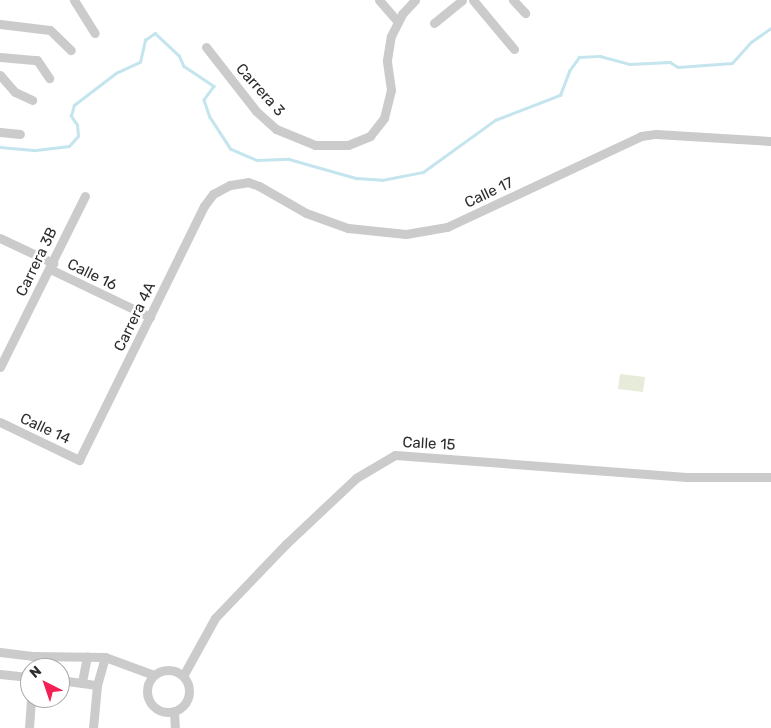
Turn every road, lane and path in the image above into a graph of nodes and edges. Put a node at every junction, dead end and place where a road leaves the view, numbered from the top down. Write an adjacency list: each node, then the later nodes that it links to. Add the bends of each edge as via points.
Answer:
1 (74, 0): 11 (street)
2 (379, 0): 8 (street)
3 (415, 0): 8 (street, Carrera 3)
4 (462, 0): 9 (street)
5 (473, 0): 13 (street)
6 (514, 0): 7 (street)
7 (525, 13)
8 (397, 21): 12 (street, Carrera 3, via 389,44 391,90 384,118 370,136 340,146 308,143 274,127 256,111)
9 (434, 23)
10 (0, 24): 14 (street, via 50,30)
11 (95, 33)
12 (206, 47)
13 (514, 49)
14 (71, 50)
15 (0, 57): 17 (street, via 37,60)
16 (0, 75): 18 (street, via 15,92)
17 (48, 78)
18 (32, 100)
19 (0, 132): 20 (street)
20 (20, 134)
21 (771, 141): 22 (street, Calle 17, via 656,134 641,136 447,227 406,234 371,233 343,226 306,213 271,191 248,182)
22 (220, 188): 26 (street, Carrera 4A, via 204,206)
23 (85, 196): 25 (street, Carrera 3B)
24 (0, 238): 25 (street, Calle 16)
25 (51, 266): 26 (street, Calle 16); 27 (street, Carrera 3B)
26 (150, 317): 29 (street, Carrera 4A)
27 (0, 367)
28 (0, 422): 29 (street, Calle 14)
29 (79, 460)
30 (771, 477): 37 (street, Calle 15, via 676,476 395,455 356,478 215,618)
31 (0, 652): 32 (street, via 32,656)
32 (87, 656): 33 (street); 39 (street)
33 (106, 657): 36 (street); 40 (street)
34 (0, 674): 35 (street)
35 (20, 675)
36 (154, 675): 37 (street, via 172,670); 42 (street, via 147,686 151,704 162,711)
37 (183, 676): 42 (street, via 189,693 184,704)
38 (70, 681): 39 (street)
39 (82, 682): 40 (street)
40 (97, 685): 44 (street)
41 (30, 708): 43 (street)
42 (174, 711): 45 (street)
43 (29, 728)
44 (93, 728)
45 (175, 728)

